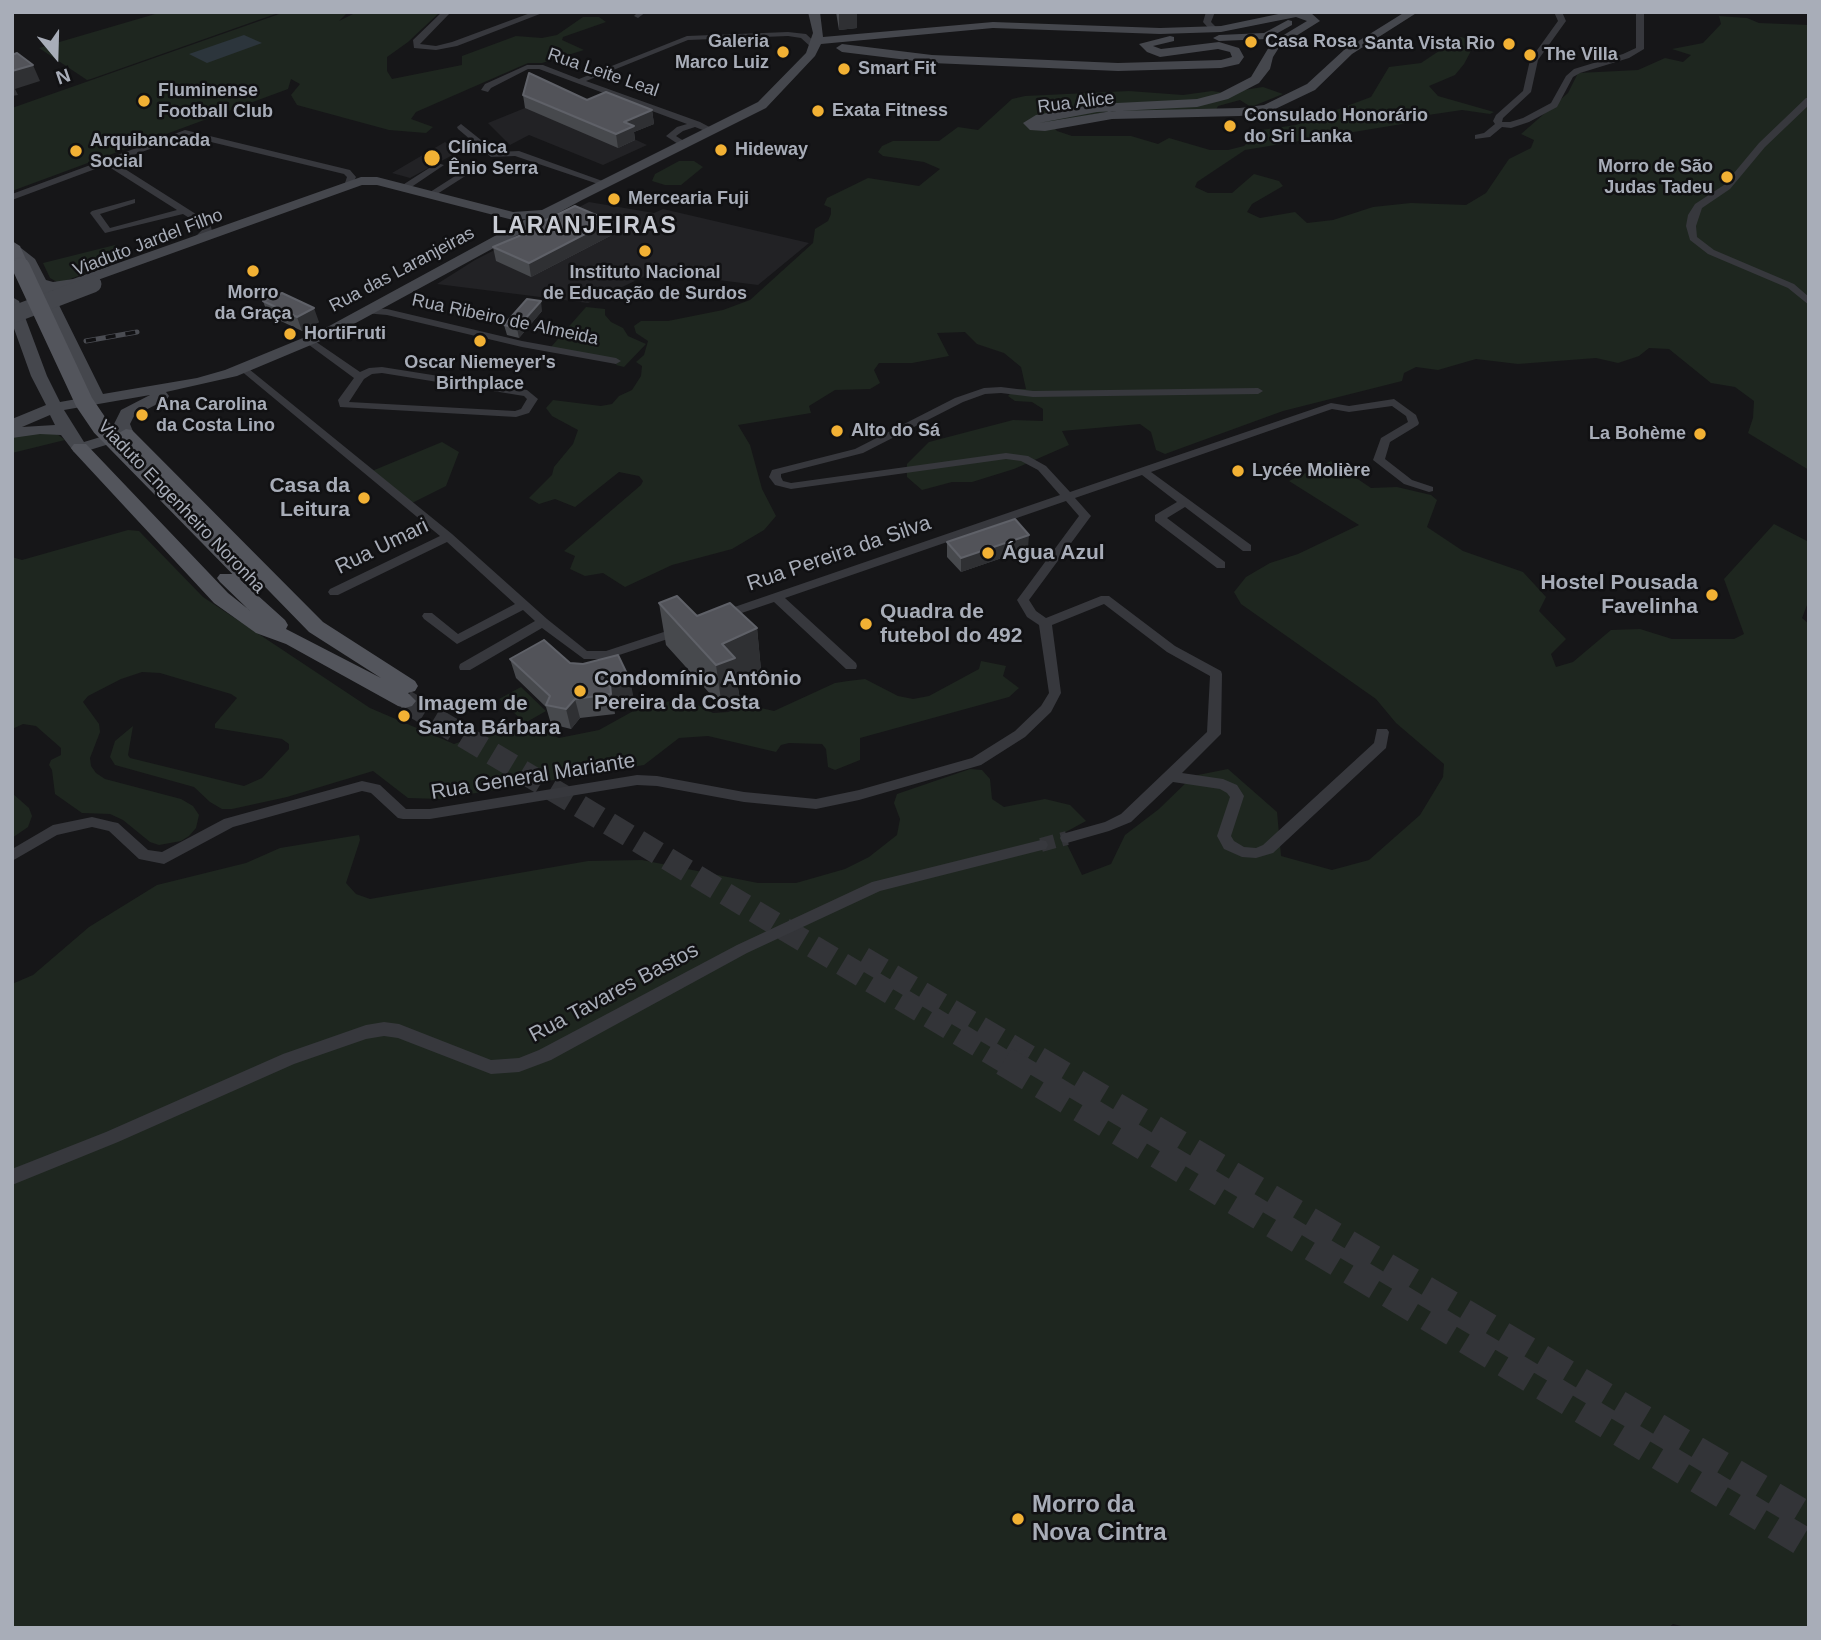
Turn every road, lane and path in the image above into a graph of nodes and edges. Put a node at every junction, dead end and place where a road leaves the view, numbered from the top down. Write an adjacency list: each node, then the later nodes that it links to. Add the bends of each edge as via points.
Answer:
1 (447, 12): 2 (street, via 416,45 454,44)
2 (541, 12)
3 (814, 12): 15 (street, via 819,33)
4 (1211, 12): 13 (street, via 1207,22)
5 (1413, 12): 10 (street, Rua Alice, via 1348,52 1311,87 1267,108 1112,115 1045,127 1029,123 1097,108 1197,103 1232,93 1255,80 1276,44 1312,24 1312,18)
6 (1558, 12): 20 (street, via 1562,21 1534,60 1527,92 1499,117)
7 (1640, 12): 20 (street, via 1640,49 1577,71 1554,105 1526,120)
8 (1702, 12): 9 (street)
9 (1733, 12)
10 (1302, 14): 11 (street); 12 (street, Rua Alice)
11 (1270, 18): 12 (street); 13 (street)
12 (1284, 26): 14 (street, Rua Alice, via 1262,37 1171,38 1145,44 1160,53 1219,45 1238,54 1228,63 1196,66 932,59)
13 (1214, 29): 14 (street, via 993,25)
14 (842, 43): 15 (street, Rua Alice)
15 (814, 47): 16 (street, via 803,36 788,34 698,36); 22 (street, Rua das Laranjeiras, via 762,105)
16 (580, 81): 17 (street, Rua Leite Leal, via 532,66); 19 (street, Rua Leite Leal)
17 (485, 90)
18 (1809, 100): 39 (street, via 1727,187 1698,206 1691,226 1693,238 1712,252 1791,286)
19 (697, 124): 22 (street, Rua Leite Leal); 24 (street, via 670,136)
20 (1500, 124): 23 (street)
21 (461, 127): 29 (street, via 494,155 516,153)
22 (713, 131): 24 (street, Rua das Laranjeiras)
23 (1478, 137)
24 (684, 145): 29 (street, Rua das Laranjeiras)
25 (107, 162): 28 (street, via 185,133 347,172 352,176); 32 (street); 34 (street)
26 (440, 165): 30 (street)
27 (466, 173): 31 (street)
28 (349, 183): 30 (street, Viaduto Jardel Filho); 36 (street, Viaduto Jardel Filho, via 275,216)
29 (604, 183): 35 (street, Rua das Laranjeiras, via 547,214)
30 (410, 184): 31 (street)
31 (437, 190): 35 (street)
32 (12, 197)
33 (132, 201): 34 (street, via 95,213 108,231)
34 (184, 211): 36 (street, via 207,225)
35 (518, 221): 40 (street, Rua das Laranjeiras)
36 (205, 239): 38 (street, via 76,283 52,287); 41 (street, Viaduto Jardel Filho, bridge)
37 (15, 260): 38 (street, via 30,262); 64 (main road, Viaduto Engenheiro Noronha, via 44,351 80,422)
38 (41, 283): 46 (street)
39 (1809, 302)
40 (385, 307): 42 (street, Rua das Laranjeiras, via 368,310); 43 (street, Rua Ribeiro de Almeida, via 522,344)
41 (13, 308): 48 (street)
42 (309, 340): 44 (street, Rua das Laranjeiras); 45 (street)
43 (616, 361)
44 (244, 368): 47 (street, Rua das Laranjeiras); 61 (street, Rua Pereira da Silva)
45 (360, 377): 45 (street, via 344,405 516,414 525,411 533,399 527,393 382,370)
46 (87, 379): 48 (street, via 70,388); 50 (street)
47 (199, 382): 50 (street, Rua das Laranjeiras); 55 (street, via 129,410 122,424)
48 (47, 390): 51 (street)
49 (1258, 391): 59 (street, via 985,391 859,451 783,469 775,477 791,486 1006,456 1024,458 1042,468)
50 (97, 398): 51 (street, Rua das Laranjeiras)
51 (56, 407): 52 (street, Rua das Laranjeiras); 53 (street)
52 (12, 425)
53 (66, 430): 54 (street); 56 (street)
54 (12, 433)
55 (126, 434): 56 (street); 71 (main road)
56 (80, 448): 72 (main road, via 221,598 263,628)
57 (1142, 470): 58 (street, Rua Pereira da Silva, via 1331,406 1349,409 1394,402 1414,423 1385,440 1379,460 1408,482); 59 (street, Rua Pereira da Silva); 60 (street)
58 (1429, 489)
59 (1066, 495): 66 (street, Rua Pereira da Silva); 70 (street, via 1085,516 1023,600 1031,614)
60 (1185, 502): 62 (street); 63 (street, via 1159,518)
61 (448, 537): 65 (street, Rua Umari); 67 (street, Rua Pereira da Silva)
62 (1247, 548)
63 (1221, 565)
64 (235, 575): 71 (main road, Viaduto Engenheiro Noronha); 72 (main road, Viaduto Engenheiro Noronha)
65 (334, 592)
66 (776, 597): 69 (street, Rua Pereira da Silva, via 593,656 584,655); 73 (street)
67 (523, 605): 68 (street, via 457,640); 69 (street, Rua Pereira da Silva)
68 (428, 616)
69 (543, 622): 74 (street)
70 (1045, 623): 77 (street, via 1105,599 1171,649 1216,674 1214,734); 80 (street, Rua General Mariante, via 1055,693 1046,709 1020,734 976,762 849,797 816,804 636,780 430,814 403,814 375,789 362,786 229,823 164,858 144,855 113,827 93,822 53,830)
71 (316, 627): 75 (main road)
72 (293, 639): 75 (main road)
73 (851, 666)
74 (465, 667)
75 (411, 696)
76 (1382, 733): 77 (street, via 1381,745 1268,849 1256,853 1242,852 1224,836 1237,796 1233,789)
77 (1169, 776): 78 (street, via 1126,818)
78 (1067, 838)
79 (1041, 845): 81 (street, Rua Tavares Bastos, via 877,886 742,949 519,1065 491,1067 399,1031 366,1032 289,1059)
80 (12, 856)
81 (12, 1177)

